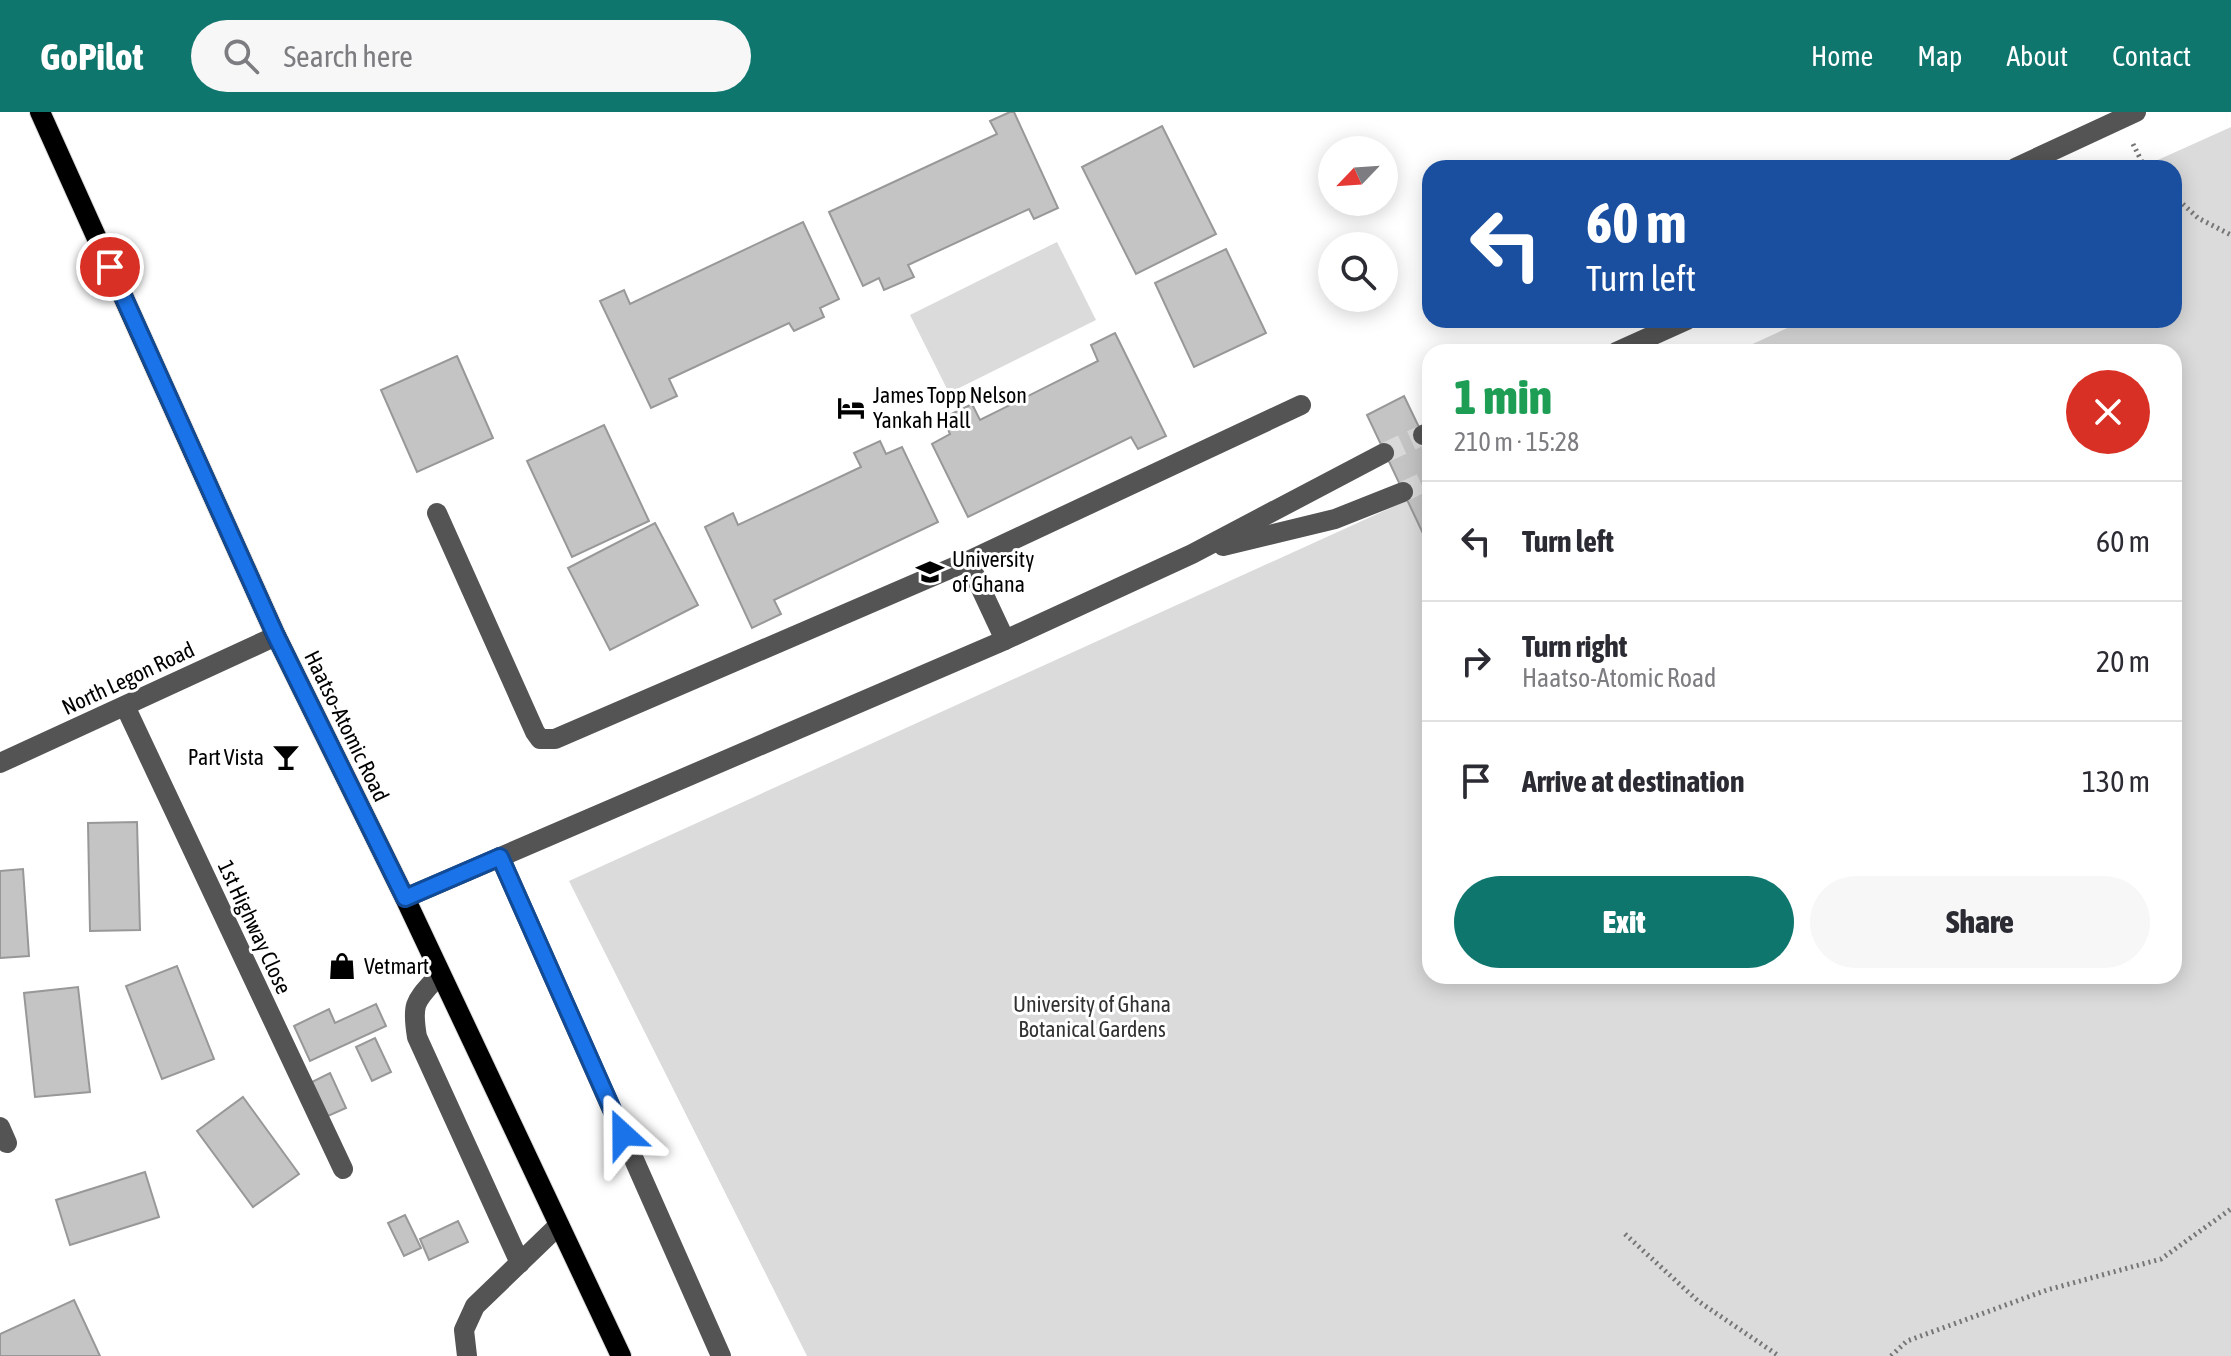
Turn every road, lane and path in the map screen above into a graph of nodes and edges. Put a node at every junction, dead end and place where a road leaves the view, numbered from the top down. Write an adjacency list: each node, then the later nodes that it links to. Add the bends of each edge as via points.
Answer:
1 (40, 112): 16 (main road, Haatso-Atomic Road)
2 (2136, 112): 3 (street)
3 (2032, 160)
4 (2182, 203): 5 (path)
5 (2231, 235)
6 (1670, 328): 7 (street)
7 (1655, 335): 8 (street); 9 (street)
8 (1634, 344)
9 (1641, 344)
10 (1301, 405): 15 (street)
11 (1384, 453): 14 (street)
12 (1403, 492): 14 (street, via 1335,519)
13 (437, 513): 15 (street, via 535,732 547,740)
14 (1192, 554): 17 (street)
15 (968, 561): 17 (street)
16 (276, 636): 18 (street, North Legon Road); 21 (main road, Haatso-Atomic Road)
17 (1005, 640): 20 (street)
18 (125, 706): 19 (street, North Legon Road); 23 (street, 1st Highway Close)
19 (0, 763)
20 (500, 857): 21 (street); 30 (street)
21 (405, 898): 22 (main road, Haatso-Atomic Road)
22 (440, 974): 25 (main road, Haatso-Atomic Road); 27 (street, via 413,1012 417,1037)
23 (343, 1169)
24 (2231, 1209): 32 (path, via 2161,1259 2047,1290 1907,1341)
25 (559, 1225): 27 (street); 29 (main road, Haatso-Atomic Road)
26 (1625, 1234): 31 (path, via 1698,1301)
27 (520, 1263): 28 (street, via 475,1306 464,1330)
28 (467, 1356)
29 (621, 1356)
30 (721, 1356)
31 (1779, 1356)
32 (1891, 1356)

